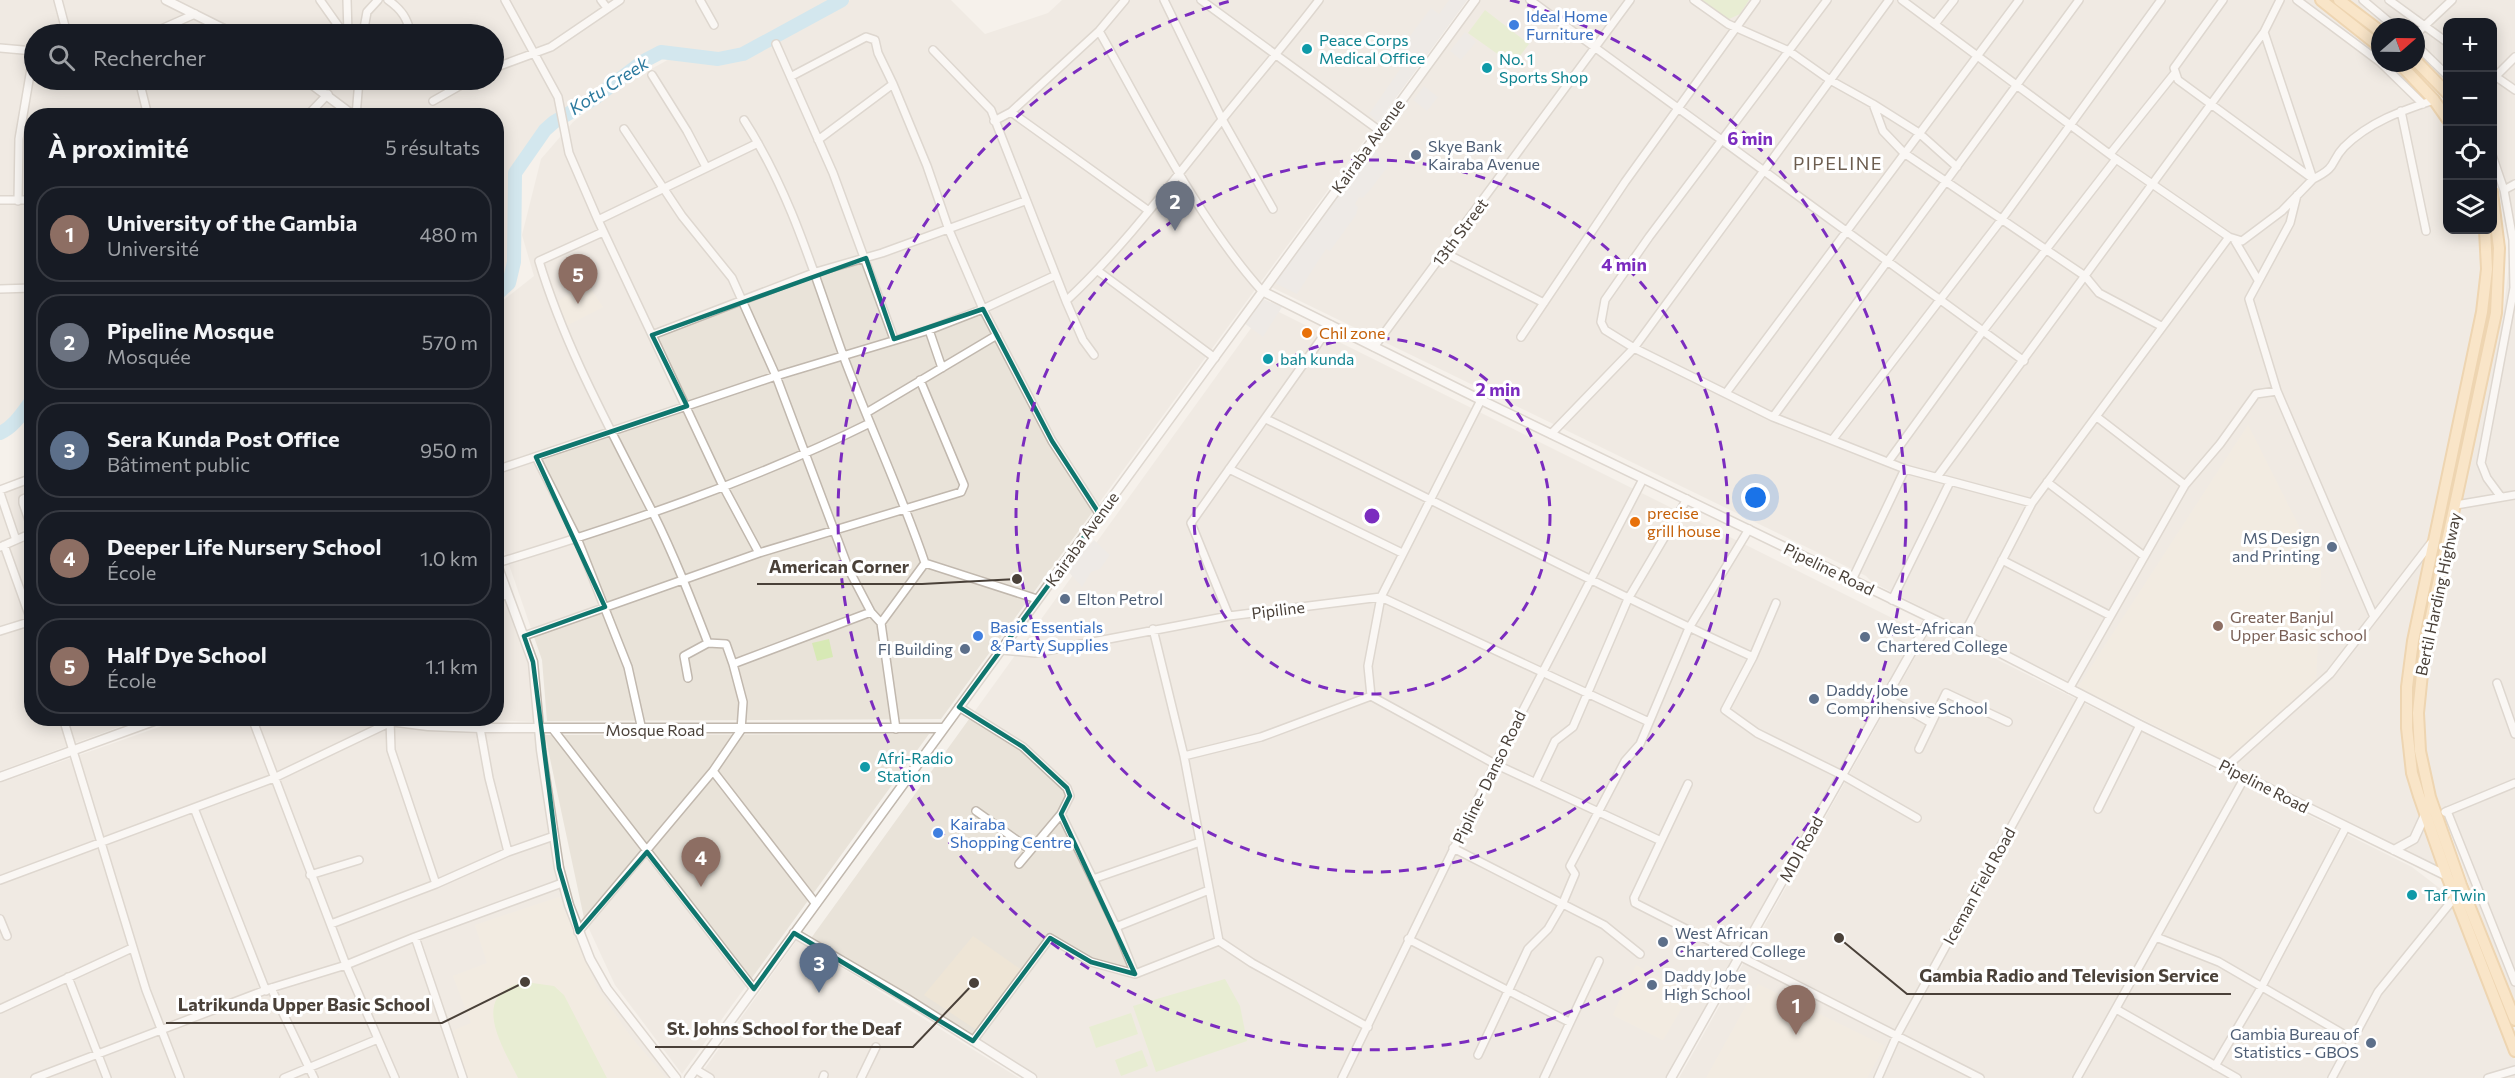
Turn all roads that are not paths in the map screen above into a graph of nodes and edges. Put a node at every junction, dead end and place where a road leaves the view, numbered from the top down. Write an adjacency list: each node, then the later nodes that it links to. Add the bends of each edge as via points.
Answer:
1 (58, 0): 39 (street)
2 (166, 0): 36 (street)
3 (320, 0): 42 (street)
4 (347, 0): 43 (street)
5 (378, 0): 44 (street, via 367,12)
6 (388, 0): 45 (street, via 399,8)
7 (505, 0): 62 (street)
8 (601, 0): 35 (street)
9 (620, 0): 35 (street)
10 (700, 0): 48 (street)
11 (1125, 0): 52 (street)
12 (1164, 0): 103 (street)
13 (1201, 0): 63 (street)
14 (1319, 0): 63 (street)
15 (1475, 0): 108 (street, Kairaba Avenue)
16 (1530, 0): 60 (street)
17 (1630, 0): 60 (street, 13th Street)
18 (1694, 0): 51 (street)
19 (1756, 0): 51 (street)
20 (1827, 0): 61 (street)
21 (1889, 0): 78 (street)
22 (1902, 0): 46 (street)
23 (1954, 0): 46 (street)
24 (2019, 0): 65 (street)
25 (2079, 0): 80 (street)
26 (2161, 0): 106 (street)
27 (2223, 0): 73 (street, via 2174,68)
28 (2280, 0): 53 (street)
29 (2297, 0): 66 (street)
30 (2321, 0): 54 (main road)
31 (2339, 0): 47 (main road)
32 (2362, 0): 37 (street)
33 (2389, 0): 38 (street)
34 (2452, 0): 49 (street)
35 (607, 8): 62 (street, via 551,47)
36 (195, 14): 40 (street); 41 (street)
37 (2384, 18)
38 (2413, 18)
39 (64, 24)
40 (177, 24)
41 (214, 24)
42 (338, 24)
43 (346, 24)
44 (365, 24)
45 (408, 24)
46 (1935, 24): 65 (street)
47 (2371, 24)
48 (714, 25)
49 (2425, 25)
50 (2425, 27): 55 (street)
51 (1736, 28): 61 (street); 99 (street)
52 (1099, 31): 101 (street); 119 (street)
53 (2264, 32): 92 (street); 120 (street)
54 (2371, 39)
55 (2443, 39)
56 (776, 44): 76 (street)
57 (0, 48): 58 (street)
58 (24, 50)
59 (933, 50): 105 (street, via 988,105)
60 (1595, 50): 99 (street); 143 (street, 13th Street)
61 (1789, 51): 78 (street); 112 (street)
62 (535, 53): 68 (street); 134 (street, via 561,109 569,153)
63 (1278, 54): 103 (street); 108 (street)
64 (2425, 54): 72 (street)
65 (1977, 55): 80 (street); 109 (street)
66 (2371, 56)
67 (2515, 57): 74 (street)
68 (504, 64)
69 (2425, 70): 81 (main road)
70 (2392, 72): 90 (street)
71 (2406, 72): 90 (main road)
72 (2444, 72)
73 (2174, 74): 92 (street); 114 (street)
74 (2497, 74)
75 (652, 75): 115 (street)
76 (792, 76): 79 (street, via 866,37 875,40); 110 (street)
77 (2497, 79): 87 (street)
78 (1830, 80): 91 (street); 118 (street)
79 (893, 84): 110 (street); 136 (street)
80 (2017, 85): 106 (street); 116 (street)
81 (2443, 89)
82 (27, 90): 93 (street)
83 (142, 90): 94 (street)
84 (322, 90): 88 (street)
85 (358, 90): 97 (street)
86 (452, 90): 89 (street)
87 (2515, 90)
88 (328, 94): 95 (street); 96 (street)
89 (433, 101)
90 (2428, 102): 100 (street); 102 (main road)
91 (1873, 104): 109 (street); 113 (street, via 1883,131)
92 (2211, 104): 120 (street); 122 (street)
93 (24, 108)
94 (146, 108)
95 (315, 108)
96 (345, 108)
97 (356, 108)
98 (24, 110): 128 (street, via 19,139)
99 (1677, 110): 112 (street); 157 (street)
100 (2401, 111): 120 (street, via 2343,148 2331,170); 138 (street)
101 (1011, 112): 105 (street); 132 (street)
102 (2443, 116)
103 (1222, 119): 119 (street); 131 (street)
104 (744, 120): 111 (street)
105 (994, 121): 130 (street)
106 (2070, 123): 114 (street); 133 (street)
107 (624, 129): 124 (street)
108 (1380, 131): 153 (street, Kairaba Avenue)
109 (1919, 134): 113 (street); 116 (street)
110 (818, 141): 144 (street)
111 (758, 142): 115 (street); 147 (street, via 784,193)
112 (1722, 142): 118 (street); 168 (street, via 1605,300 1601,315 1605,330)
113 (1904, 153): 121 (street); 137 (street)
114 (2113, 156): 122 (street); 142 (street)
115 (706, 167): 124 (street)
116 (1957, 167): 121 (street)
117 (2497, 168): 125 (street)
118 (1764, 171): 137 (street); 168 (street)
119 (1180, 173): 132 (street); 153 (street, via 1241,268)
120 (2313, 179): 126 (street)
121 (1947, 181): 133 (street); 145 (street)
122 (2154, 184): 141 (street); 149 (street)
123 (2515, 184): 125 (street)
124 (663, 189): 134 (street); 154 (street, via 732,278)
125 (2504, 190): 203 (street, via 2513,240 2514,288 2481,463)
126 (2297, 195): 141 (street, via 2242,241); 150 (street, via 2290,223)
127 (0, 200): 128 (street)
128 (18, 201): 129 (street)
129 (24, 201)
130 (1025, 201): 136 (street); 148 (street)
131 (1273, 209)
132 (1149, 211): 146 (street)
133 (2002, 219): 142 (street); 156 (street)
134 (598, 220): 139 (street)
135 (2497, 229): 207 (main road, Bertil Harding Highway, via 2496,313)
136 (948, 230): 144 (street); 158 (street)
137 (1847, 230): 145 (street); 177 (street)
138 (2426, 231)
139 (603, 232): 163 (street); 185 (street, via 539,261 562,332)
140 (2485, 234): 216 (main road, Bertil Harding Highway, via 2487,269 2482,312)
141 (2232, 239): 150 (street); 160 (street)
142 (2048, 250): 149 (street); 162 (street)
143 (1445, 253): 157 (street); 167 (street, 13th Street)
144 (866, 258): 147 (street); 166 (street)
145 (1888, 261): 156 (street); 181 (street)
146 (1098, 271): 155 (street); 171 (street)
147 (816, 273): 154 (street); 169 (street)
148 (1054, 276): 155 (street); 158 (street)
149 (2085, 276): 160 (street, via 2099,293); 172 (street)
150 (2258, 280): 176 (street, via 2248,299)
151 (24, 288): 152 (street)
152 (0, 289)
153 (1262, 291): 159 (street, Pipeline Road); 171 (street, Kairaba Avenue)
154 (742, 301): 163 (street); 174 (street)
155 (1066, 301): 170 (street)
156 (1941, 301): 162 (street); 187 (street)
157 (1544, 303): 165 (street)
158 (983, 309): 161 (street); 164 (street)
159 (1331, 325): 167 (street, Pipeline Road); 183 (street)
160 (2161, 327): 182 (street)
161 (928, 330): 166 (street); 173 (street)
162 (1983, 331): 172 (street); 190 (street)
163 (652, 335): 179 (street)
164 (997, 335): 173 (street); 210 (street, via 1052,441)
165 (1521, 337)
166 (894, 339): 169 (street)
167 (1374, 347): 178 (street, Pipeline Road)
168 (1634, 348): 177 (street); 186 (street)
169 (843, 354): 174 (street); 180 (street)
170 (1094, 355)
171 (1215, 358): 210 (street, Kairaba Avenue)
172 (2024, 361): 194 (street)
173 (942, 368): 175 (street)
174 (776, 376): 179 (street); 188 (street)
175 (920, 380): 180 (street); 208 (street, via 964,489)
176 (2277, 391): 199 (street, via 2256,393); 240 (street)
177 (1726, 393): 181 (street)
178 (1481, 400): 186 (street, Pipeline Road); 204 (street)
179 (687, 406): 185 (street); 200 (street)
180 (866, 413): 184 (street)
181 (1773, 417): 187 (street)
182 (2097, 417): 198 (street); 199 (street)
183 (1266, 419): 192 (street); 204 (street)
184 (870, 423): 188 (street); 208 (street)
185 (609, 430): 189 (street); 209 (street)
186 (1551, 434): 195 (street, Pipeline Road)
187 (1833, 439): 190 (street)
188 (806, 453): 200 (street); 212 (street)
189 (536, 457): 191 (street); 214 (street)
190 (1888, 462): 193 (street)
191 (504, 467)
192 (1229, 469): 219 (street); 239 (street, via 1191,523)
193 (1905, 469): 194 (street); 225 (street)
194 (1937, 477): 197 (street)
195 (1643, 479): 205 (street, Pipeline Road); 224 (street, Pipline- Danso Road)
196 (24, 482): 201 (street)
197 (1950, 482): 206 (street); 233 (street)
198 (2047, 482): 206 (street); 220 (street)
199 (2185, 485): 220 (street)
200 (723, 486): 209 (street); 218 (street)
201 (0, 492): 215 (street)
202 (2515, 495): 203 (street)
203 (2501, 497): 207 (street)
204 (1431, 498): 219 (street); 224 (street)
205 (1687, 499): 211 (street, Pipeline Road); 232 (street)
206 (2032, 503): 222 (street)
207 (2456, 505): 298 (main road, Bertil Harding Highway, via 2418,693 2420,751)
208 (906, 508): 212 (street); 223 (street)
209 (653, 514): 214 (street); 226 (street)
210 (1100, 515): 231 (street, Kairaba Avenue)
211 (1749, 529): 225 (street, Pipeline Road); 244 (street)
212 (836, 530): 218 (street); 237 (street, via 849,570)
213 (24, 536): 215 (street)
214 (577, 538): 221 (street); 236 (street)
215 (16, 540): 217 (street)
216 (2433, 540): 240 (street); 298 (main road, Bertil Harding Highway, via 2409,662 2406,699 2412,773)
217 (2, 546): 235 (street)
218 (759, 553): 226 (street)
219 (1402, 554): 230 (street)
220 (2144, 556): 238 (street)
221 (504, 560)
222 (2002, 560): 238 (street); 247 (street)
223 (925, 563): 231 (street); 242 (street)
224 (1589, 580): 232 (street); 253 (street, Pipline- Danso Road)
225 (1852, 580): 233 (street, Pipeline Road)
226 (683, 581): 236 (street); 249 (street)
227 (504, 584): 228 (street)
228 (507, 594): 229 (street); 248 (street)
229 (504, 595)
230 (1381, 597): 239 (street, Pipiline); 253 (street); 258 (street, via 1368,666)
231 (1037, 599): 250 (street, Kairaba Avenue)
232 (1628, 599): 244 (street); 257 (street)
233 (1892, 600): 241 (street, Pipeline Road)
234 (1776, 603): 251 (street)
235 (24, 604)
236 (605, 607): 248 (street); 277 (street, via 628,667)
237 (871, 612): 242 (street); 252 (street)
238 (2109, 615): 256 (street)
239 (1229, 616): 245 (street, Pipiline)
240 (2374, 617): 284 (street, via 2330,674)
241 (1930, 619): 247 (street, Pipeline Road); 260 (street, MDI Road)
242 (881, 623): 276 (street)
243 (24, 624): 246 (street)
244 (1689, 628): 251 (street); 262 (street)
245 (1153, 629): 250 (street, Pipiline, via 1035,653); 282 (street)
246 (0, 632)
247 (1964, 634): 256 (street, Pipeline Road)
248 (524, 636): 275 (street, via 533,662)
249 (708, 643): 252 (street, via 726,644); 254 (street, via 684,656)
250 (1002, 651): 261 (street, Kairaba Avenue)
251 (1753, 657): 286 (street, via 1725,710 1757,733)
252 (733, 664): 278 (street, via 743,702)
253 (1542, 671): 257 (street); 283 (street, Pipline- Danso Road)
254 (688, 678)
255 (2497, 683): 279 (street)
256 (2069, 689): 259 (street, Pipeline Road)
257 (1589, 692): 262 (street); 290 (street, via 1570,732 1555,741)
258 (1371, 696): 282 (street, via 1261,737); 283 (street)
259 (2083, 696): 265 (street, Pipeline Road); 350 (street, Iceman Field Road)
260 (1887, 698): 264 (street); 286 (street, MDI Road)
261 (959, 707): 274 (street, Kairaba Avenue); 297 (street, via 1023,747 1062,782 1070,796)
262 (1649, 722): 295 (street, via 1640,744 1625,761)
263 (2008, 722): 264 (street, via 1949,692 1944,694)
264 (1931, 723): 280 (street)
265 (2140, 725): 284 (street, Pipeline Road); 294 (street)
266 (66, 726): 281 (street)
267 (136, 726): 281 (street)
268 (255, 726): 289 (street)
269 (379, 726): 289 (street)
270 (391, 726): 317 (street, via 392,750)
271 (458, 726): 272 (street, Mosque Road)
272 (480, 728): 275 (street, Mosque Road); 308 (street)
273 (552, 728): 275 (street, Mosque Road); 277 (street, Mosque Road); 309 (street)
274 (944, 728): 276 (street, Mosque Road); 320 (street, Kairaba Avenue)
275 (538, 729): 301 (street)
276 (896, 729): 278 (street, Mosque Road)
277 (642, 730): 278 (street, Mosque Road)
278 (741, 730): 285 (street)
279 (2515, 734)
280 (1919, 748)
281 (73, 750): 287 (street); 303 (street)
282 (1184, 756): 304 (street)
283 (1495, 764): 290 (street); 305 (street, Pipline- Danso Road)
284 (2226, 767): 288 (street, Pipeline Road)
285 (713, 771): 309 (street); 320 (street)
286 (1842, 775): 299 (street); 334 (street, MDI Road)
287 (0, 777)
288 (2245, 777): 300 (street, Pipeline Road); 329 (street)
289 (274, 778): 293 (street); 312 (street)
290 (1536, 781): 295 (street)
291 (2515, 783): 298 (street)
292 (1688, 784): 302 (street)
293 (194, 808): 303 (street); 342 (street)
294 (2098, 809)
295 (1599, 810): 302 (street); 321 (street, via 1570,866 1575,874)
296 (976, 811): 306 (street)
297 (1061, 814): 306 (street); 314 (street)
298 (2436, 814): 307 (street, via 2414,839); 313 (main road, Bertil Harding Highway); 339 (street); 346 (main road, Bertil Harding Highway)
299 (1917, 818)
300 (2346, 827): 307 (street, Pipeline Road); 340 (street)
301 (554, 836): 308 (street); 316 (street)
302 (1659, 840): 334 (street, via 1635,903)
303 (100, 841): 315 (street); 332 (street)
304 (1200, 842): 314 (street); 318 (street)
305 (1453, 848): 321 (street); 330 (street, Pipline- Danso Road)
306 (1029, 849): 311 (street)
307 (2394, 850): 313 (street, Pipeline Road)
308 (508, 852): 317 (street)
309 (647, 852): 325 (street); 341 (street)
310 (359, 860): 312 (street)
311 (1019, 864)
312 (310, 875): 323 (street)
313 (2447, 876): 319 (main road, Bertil Harding Highway)
314 (1093, 879): 324 (street)
315 (0, 880)
316 (562, 883): 325 (street); 328 (street)
317 (436, 884): 323 (street)
318 (1209, 890): 324 (street); 331 (street)
319 (2455, 897): 352 (street, via 2378,992); 355 (main road, Bertil Harding Highway)
320 (816, 904): 326 (street, Kairaba Avenue)
321 (1562, 905): 333 (street, via 1604,925); 343 (street, via 1548,929 1527,949)
322 (0, 919): 327 (street)
323 (331, 924): 336 (street)
324 (1116, 927): 337 (street)
325 (578, 932): 369 (street, via 607,989)
326 (794, 933): 341 (street, Kairaba Avenue); 353 (street)
327 (7, 936)
328 (415, 937): 336 (street); 368 (street)
329 (2156, 937): 340 (street, via 2219,962); 345 (street)
330 (1408, 939): 343 (street); 348 (street, Pipline- Danso Road)
331 (1219, 941): 337 (street); 348 (street)
332 (132, 948): 338 (street); 349 (street)
333 (1640, 954)
334 (1739, 957): 350 (street); 376 (street, MDI Road)
335 (1599, 962): 347 (street)
336 (346, 965): 342 (street); 351 (street)
337 (1135, 974): 353 (street, via 1091,962 1050,938)
338 (68, 977): 344 (street); 356 (street)
339 (2515, 982)
340 (2261, 988): 352 (street); 358 (street)
341 (754, 989): 360 (street, Kairaba Avenue)
342 (269, 990): 349 (street); 359 (street)
343 (1508, 992): 347 (street); 357 (street)
344 (0, 1009)
345 (2116, 1009): 358 (street); 379 (street)
346 (2515, 1020)
347 (1569, 1022): 375 (street)
348 (1368, 1027): 374 (street, Pipline- Danso Road)
349 (160, 1031): 356 (street); 364 (street)
350 (1897, 1035): 377 (street, Iceman Field Road); 378 (street)
351 (378, 1039): 359 (street); 367 (street)
352 (2352, 1039): 381 (street)
353 (973, 1041): 373 (street)
354 (876, 1047): 372 (street)
355 (2515, 1051)
356 (98, 1054): 362 (street); 363 (street)
357 (1478, 1055)
358 (2215, 1066): 380 (street)
359 (309, 1067): 365 (street); 366 (street)
360 (695, 1069): 370 (street, Kairaba Avenue); 371 (street)
361 (2515, 1070): 382 (street)
362 (35, 1078)
363 (106, 1078)
364 (180, 1078)
365 (284, 1078)
366 (314, 1078)
367 (395, 1078)
368 (463, 1078)
369 (676, 1078)
370 (689, 1078)
371 (710, 1078)
372 (861, 1078)
373 (1032, 1078)
374 (1342, 1078)
375 (1544, 1078)
376 (1671, 1078)
377 (1878, 1078)
378 (1980, 1078)
379 (2077, 1078)
380 (2237, 1078)
381 (2332, 1078)
382 (2488, 1078)

